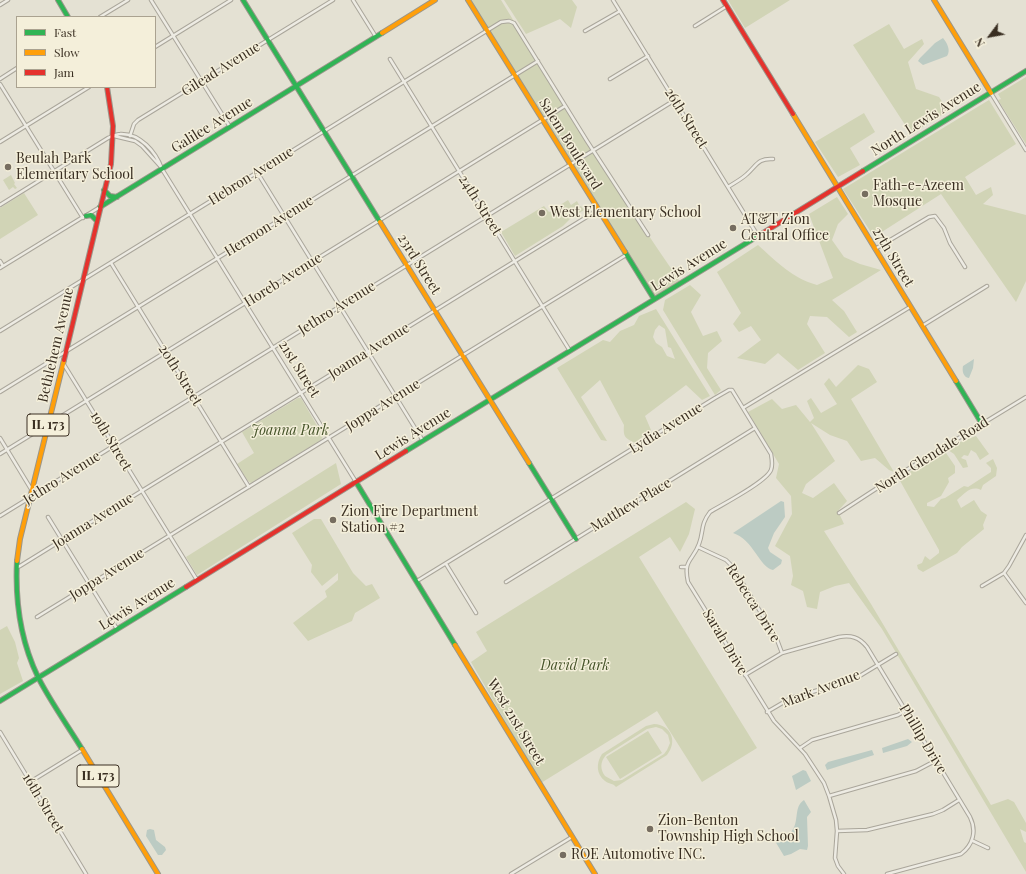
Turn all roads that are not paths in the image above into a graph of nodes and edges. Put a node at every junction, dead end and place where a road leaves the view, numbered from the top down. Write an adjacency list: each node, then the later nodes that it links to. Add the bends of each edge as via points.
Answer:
1 (8, 0): 14 (street)
2 (58, 0): 17 (street)
3 (128, 0): 18 (street)
4 (152, 0): 23 (street)
5 (230, 0): 23 (street)
6 (243, 0): 25 (street, 23rd Street)
7 (333, 0): 25 (street, Gilead Avenue)
8 (353, 0): 24 (street)
9 (435, 0): 24 (street, Galilee Avenue)
10 (468, 0): 21 (street, Salem Boulevard)
11 (613, 0): 16 (street, 26th Street)
12 (723, 0): 15 (street, 27th Street)
13 (934, 0): 41 (street)
14 (0, 5)
15 (727, 6): 20 (street); 62 (street, 27th Street)
16 (620, 11): 22 (street); 27 (street, 26th Street)
17 (67, 16)
18 (102, 16)
19 (501, 22): 21 (street, Hebron Avenue); 29 (street, Salem Boulevard, via 506,20 514,23)
20 (695, 26)
21 (487, 31): 32 (street, Salem Boulevard); 36 (street, Hebron Avenue)
22 (585, 31)
23 (173, 35): 26 (street); 35 (street)
24 (376, 37): 38 (street, Galilee Avenue)
25 (268, 40): 35 (street, Gilead Avenue); 38 (street, 23rd Street)
26 (156, 45)
27 (648, 56): 34 (street); 42 (street, 26th Street)
28 (390, 59): 36 (street, 24th Street)
29 (538, 61): 32 (street, Hermon Avenue); 43 (street, Salem Boulevard)
30 (16, 69): 33 (street)
31 (1026, 71): 41 (street, North Lewis Avenue)
32 (515, 75): 44 (street, Salem Boulevard); 46 (street, Hermon Avenue)
33 (0, 79)
34 (610, 79)
35 (202, 81): 47 (street); 50 (street, Gilead Avenue, via 138,120)
36 (404, 82): 46 (street, 24th Street); 48 (street, Hebron Avenue)
37 (0, 84): 45 (street)
38 (296, 86): 47 (street, Galilee Avenue); 48 (street, 23rd Street)
39 (87, 88): 45 (street)
40 (107, 88): 49 (street, Bethlehem Avenue / IL 173)
41 (991, 92): 53 (street); 62 (street, North Lewis Avenue)
42 (675, 100): 52 (street, Jethro Avenue); 61 (street, 26th Street)
43 (565, 106): 44 (street, Horeb Avenue); 52 (street, Salem Boulevard)
44 (543, 120): 55 (street, Salem Boulevard); 59 (street, Horeb Avenue)
45 (26, 126): 51 (street); 57 (street)
46 (432, 126): 59 (street, 24th Street); 60 (street, Hermon Avenue)
47 (230, 127): 56 (street, Galilee Avenue)
48 (324, 131): 58 (street, Hebron Avenue); 60 (street, 23rd Street)
49 (114, 136): 50 (street); 56 (street, 21st Street, via 145,148); 57 (street); 63 (street, Bethlehem Avenue / IL 173)
50 (130, 136): 56 (street, 21st Street, via 146,145 160,162)
51 (0, 142)
52 (593, 150): 55 (street, Jethro Avenue); 74 (street, Salem Boulevard)
53 (1026, 150)
54 (773, 159): 61 (street, via 764,158 747,175)
55 (570, 164): 67 (street, Salem Boulevard); 70 (street, Jethro Avenue)
56 (162, 169): 64 (street, Galilee Avenue); 68 (street, 21st Street)
57 (54, 171): 65 (street); 71 (street)
58 (258, 172): 68 (street, Hebron Avenue); 69 (street)
59 (459, 172): 70 (street, 24th Street); 73 (street, Horeb Avenue)
60 (352, 176): 69 (street, Hermon Avenue); 73 (street, 23rd Street)
61 (728, 187): 75 (street, 26th Street)
62 (837, 187): 75 (street, Lewis Avenue); 76 (street, 27th Street)
63 (104, 190): 64 (street, via 110,196); 66 (street, Bethlehem Avenue / IL 173)
64 (117, 197): 66 (street, Galilee Avenue)
65 (0, 205)
66 (100, 207): 71 (street, Galilee Avenue); 72 (street, Bethlehem Avenue / IL 173)
67 (598, 210): 77 (street, Salem Boulevard); 80 (street, Joanna Avenue)
68 (190, 214): 78 (street, 21st Street); 82 (street, Hebron Avenue)
69 (285, 216): 78 (street, Hermon Avenue); 81 (street)
70 (487, 216): 80 (street, 24th Street); 83 (street, Jethro Avenue)
71 (84, 217): 72 (street, via 91,215); 84 (street, Galilee Avenue)
72 (97, 221): 87 (street, Bethlehem Avenue / IL 173)
73 (379, 221): 81 (street, Horeb Avenue); 83 (street, 23rd Street)
74 (648, 235)
75 (758, 236): 89 (street, Lewis Avenue)
76 (876, 249): 85 (street, via 929,217 935,216); 91 (street, 27th Street)
77 (626, 255): 89 (street, Salem Boulevard); 94 (street, Joppa Avenue)
78 (218, 258): 90 (street, 21st Street); 92 (street, Hermon Avenue)
79 (0, 261): 84 (street)
80 (514, 261): 94 (street, 24th Street); 95 (street, Joanna Avenue)
81 (312, 262): 90 (street, Horeb Avenue); 93 (street)
82 (111, 263): 87 (street, Hebron Avenue); 92 (street, 20th Street)
83 (407, 265): 93 (street, Jethro Avenue); 95 (street, 23rd Street)
84 (4, 266): 86 (street, Galilee Avenue)
85 (965, 267)
86 (0, 268)
87 (83, 280): 97 (street, Hebron Avenue); 100 (street, Bethlehem Avenue / IL 173)
88 (987, 286): 96 (street)
89 (654, 299): 99 (street, Lewis Avenue)
90 (246, 303): 98 (street, 21st Street); 101 (street, Horeb Avenue)
91 (910, 306): 96 (street, 27th Street); 112 (street)
92 (138, 307): 100 (street, Hermon Avenue); 101 (street, 20th Street)
93 (340, 307): 98 (street, Jethro Avenue); 102 (street)
94 (542, 307): 99 (street, 24th Street); 103 (street, Joppa Avenue)
95 (435, 311): 102 (street, Joanna Avenue); 103 (street, 23rd Street)
96 (922, 326): 114 (street, 27th Street)
97 (0, 331)
98 (273, 348): 106 (street, 21st Street); 108 (street, Jethro Avenue)
99 (570, 351): 111 (street, Lewis Avenue)
100 (66, 352): 104 (street, Bethlehem Avenue / IL 173); 105 (street, Hermon Avenue)
101 (166, 352): 108 (street, 20th Street); 110 (street, Horeb Avenue)
102 (368, 352): 106 (street, Joanna Avenue); 107 (street)
103 (462, 356): 107 (street, Joppa Avenue); 111 (street, 23rd Street)
104 (63, 363): 110 (street, 19th Street); 113 (street, Bethlehem Avenue / IL 173)
105 (0, 392)
106 (301, 393): 117 (street, 21st Street); 119 (street, Joanna Avenue)
107 (396, 396): 117 (street, Joppa Avenue); 118 (street)
108 (193, 397): 119 (street, 20th Street); 120 (street, Jethro Avenue)
109 (1026, 397): 114 (street, North Glendale Road)
110 (87, 400): 113 (street, Horeb Avenue); 120 (street, 19th Street)
111 (490, 400): 118 (street, Lewis Avenue); 128 (street, 23rd Street)
112 (743, 408): 115 (street); 128 (street, Lydia Avenue, via 732,390 729,390)
113 (49, 423): 121 (street, Horeb Avenue); 125 (street, Bethlehem Avenue / IL 173)
114 (982, 424): 129 (street, North Glendale Road)
115 (755, 428): 134 (street, Matthew Place); 136 (street, via 771,454 771,470 764,479 710,512 704,519)
116 (0, 438): 121 (street)
117 (328, 438): 123 (street, 21st Street); 124 (street, Joppa Avenue)
118 (423, 441): 123 (street, Lewis Avenue)
119 (221, 442): 124 (street, 20th Street); 126 (street, Joanna Avenue)
120 (114, 446): 126 (street, 19th Street); 127 (street, Jethro Avenue)
121 (7, 449): 122 (street, Horeb Avenue); 125 (street)
122 (0, 454)
123 (356, 482): 142 (street, Lewis Avenue); 143 (street, 21st Street)
124 (249, 487): 133 (street, Joppa Avenue)
125 (32, 490): 127 (street, Bethlehem Avenue / IL 173)
126 (142, 491): 133 (street, 19th Street); 135 (street, Joanna Avenue)
127 (30, 497): 130 (street, Jethro Avenue); 138 (street, Bethlehem Avenue / IL 173)
128 (552, 499): 134 (street, 23rd Street); 137 (street, Lydia Avenue)
129 (839, 513)
130 (0, 516)
131 (48, 517): 135 (street)
132 (1026, 535): 141 (street)
133 (169, 536): 142 (street, 19th Street); 145 (street, Joppa Avenue)
134 (576, 539): 144 (street, Matthew Place)
135 (62, 540): 138 (street, Joanna Avenue); 145 (street)
136 (698, 547): 140 (street); 151 (street, Rebecca Drive, via 726,560 732,566 776,637)
137 (446, 564): 143 (street, Lydia Avenue); 148 (street)
138 (16, 567): 155 (street, Bethlehem Avenue / IL 173, via 16,605 21,634)
139 (681, 567): 140 (street)
140 (686, 567): 154 (street, Sarah Drive, via 688,582)
141 (1004, 573): 146 (street); 147 (street)
142 (197, 580): 150 (street, Lewis Avenue)
143 (417, 581): 167 (street, West 21st Street)
144 (506, 582)
145 (90, 585): 149 (street, Joppa Avenue); 150 (street)
146 (982, 586)
147 (1026, 603)
148 (476, 613)
149 (37, 617)
150 (117, 630): 155 (street, Lewis Avenue)
151 (782, 653): 153 (street, Phillip Drive, via 847,636 862,641); 154 (street)
152 (896, 654): 153 (street, Mark Avenue)
153 (878, 664): 157 (street, Phillip Drive); 158 (street, Mark Avenue, via 853,680 791,698)
154 (745, 675): 158 (street, Sarah Drive)
155 (38, 678): 156 (street, Lewis Avenue); 161 (street, IL 173)
156 (0, 701)
157 (905, 711): 160 (street, via 812,740); 162 (street, Phillip Drive)
158 (767, 712): 160 (street, Sarah Drive)
159 (0, 732): 163 (street, 16th Street)
160 (800, 748): 164 (street, Sarah Drive, via 815,768)
161 (82, 750): 163 (street); 172 (street, IL 173)
162 (935, 761): 164 (street, via 916,771); 165 (street, Phillip Drive)
163 (30, 782): 171 (street, 16th Street)
164 (829, 796): 166 (street, Sarah Drive)
165 (959, 800): 166 (street, via 933,814 867,830); 168 (street, Phillip Drive, via 973,823)
166 (837, 831): 175 (street, Sarah Drive, via 835,858)
167 (573, 836): 173 (street); 174 (street, West 21st Street)
168 (973, 841): 169 (street); 170 (street, via 961,854)
169 (988, 848)
170 (897, 873): 176 (street)
171 (86, 874)
172 (158, 874)
173 (511, 874)
174 (596, 874)
175 (844, 874)
176 (887, 874)

